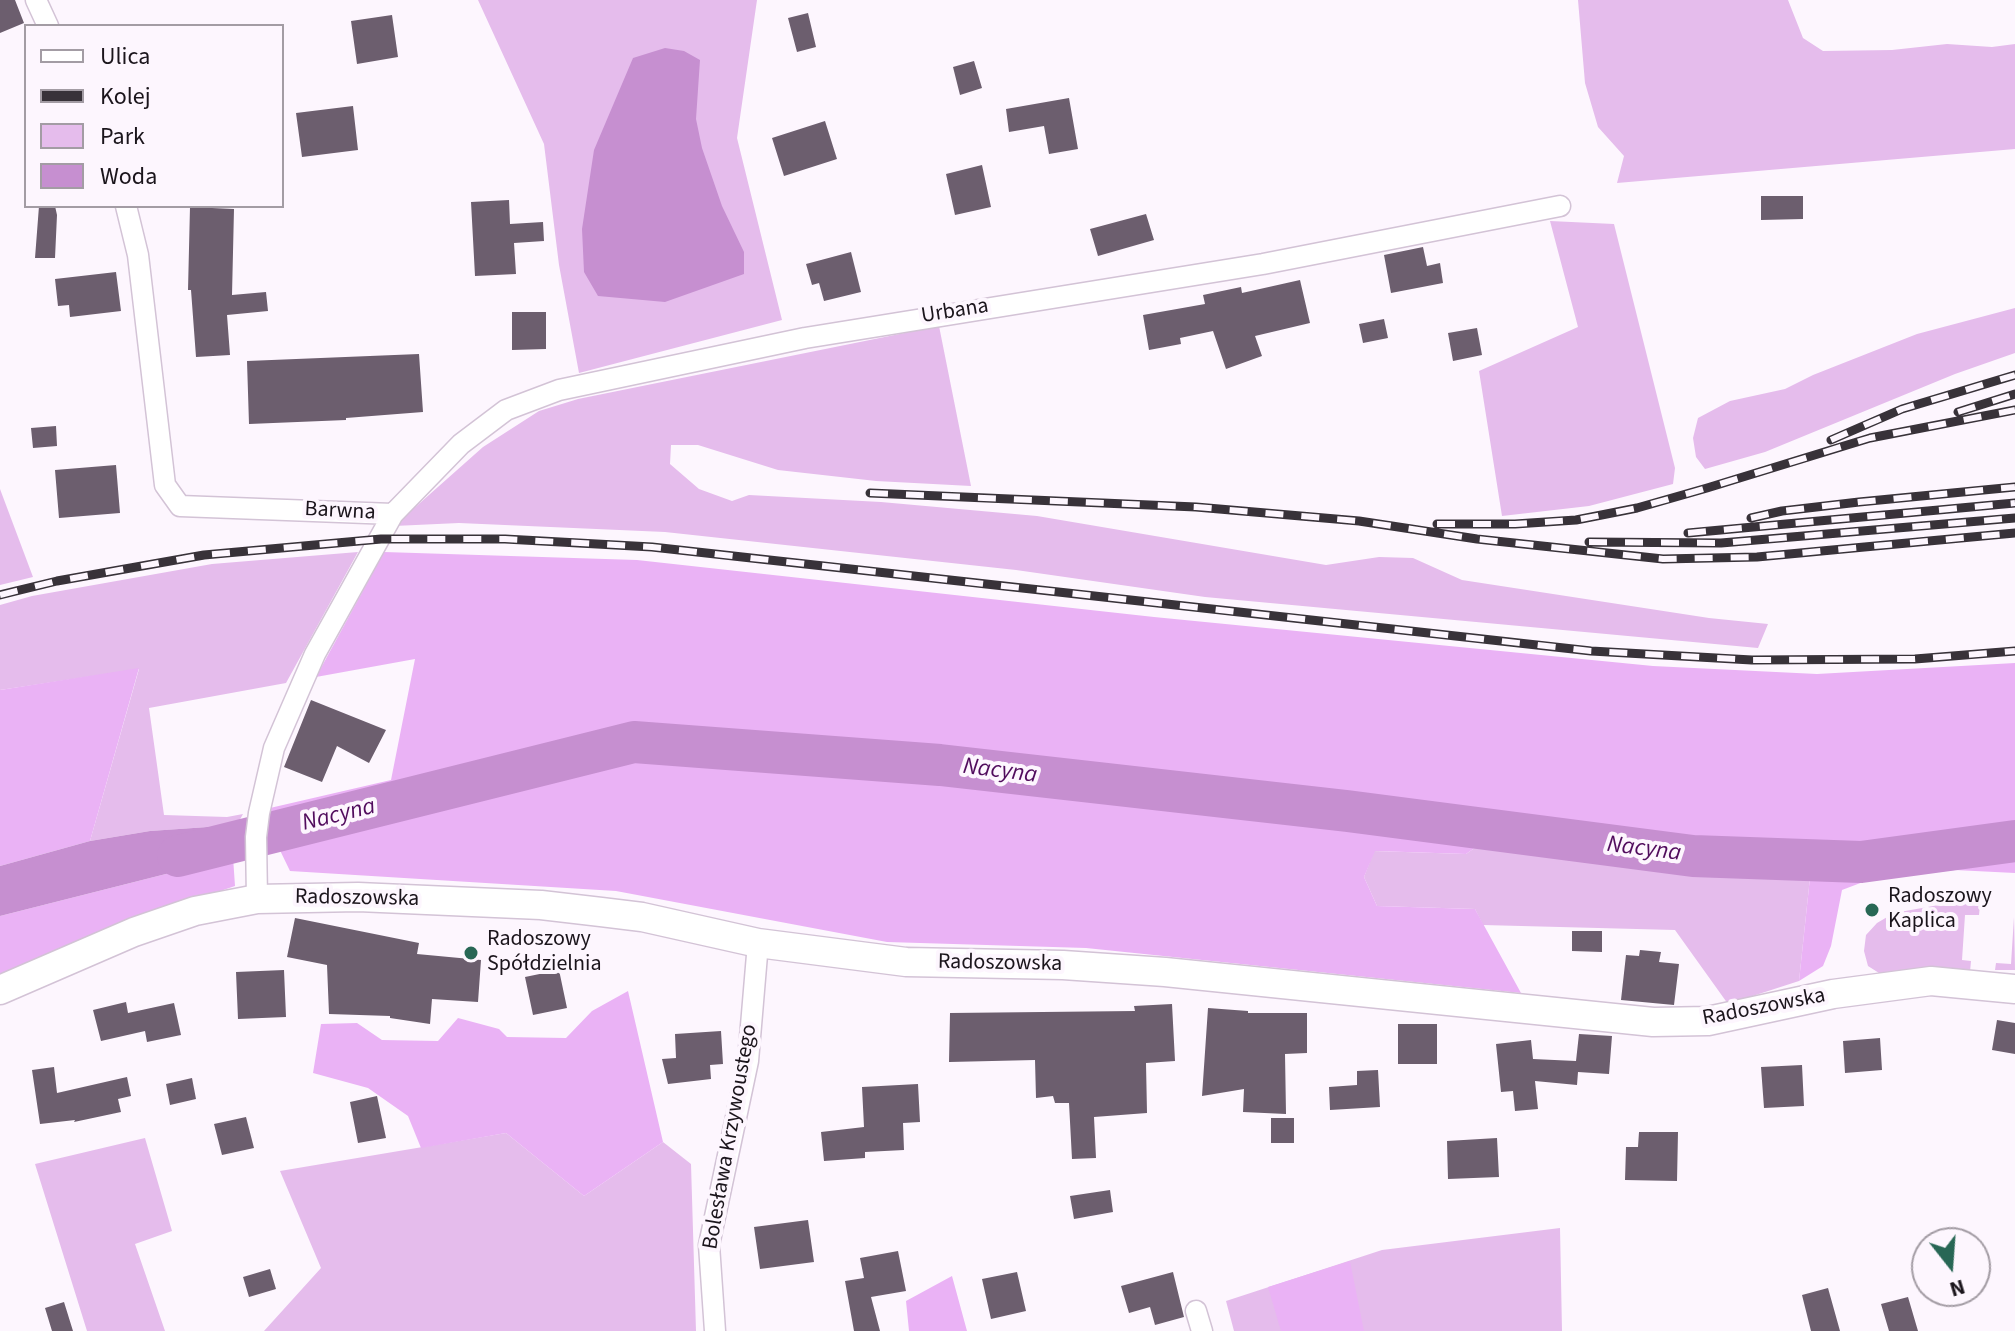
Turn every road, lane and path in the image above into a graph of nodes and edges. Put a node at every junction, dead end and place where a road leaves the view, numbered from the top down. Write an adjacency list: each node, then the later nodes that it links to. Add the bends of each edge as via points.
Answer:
1 (36, 0): 2 (street)
2 (47, 24)
3 (1560, 206): 5 (street, Urbana, via 1263,264 805,338 559,390 506,410 461,444)
4 (126, 208): 5 (street, Barwna, via 138,255 165,485 180,506)
5 (393, 514): 6 (street, Barwna, via 315,654 274,748 259,813)
6 (257, 899): 7 (street, Radoszowska, via 358,897 541,905 642,917); 9 (street, Radoszowska, via 195,911 134,932)
7 (758, 943): 8 (street, Radoszowska, via 906,962 1165,972 1653,1022 1708,1021 1833,994 1931,981); 11 (street, Bolesława Krzywoustego, via 748,1061 709,1245)
8 (2015, 989)
9 (0, 990)
10 (1196, 1311): 12 (street)
11 (715, 1331)
12 (1202, 1331)

